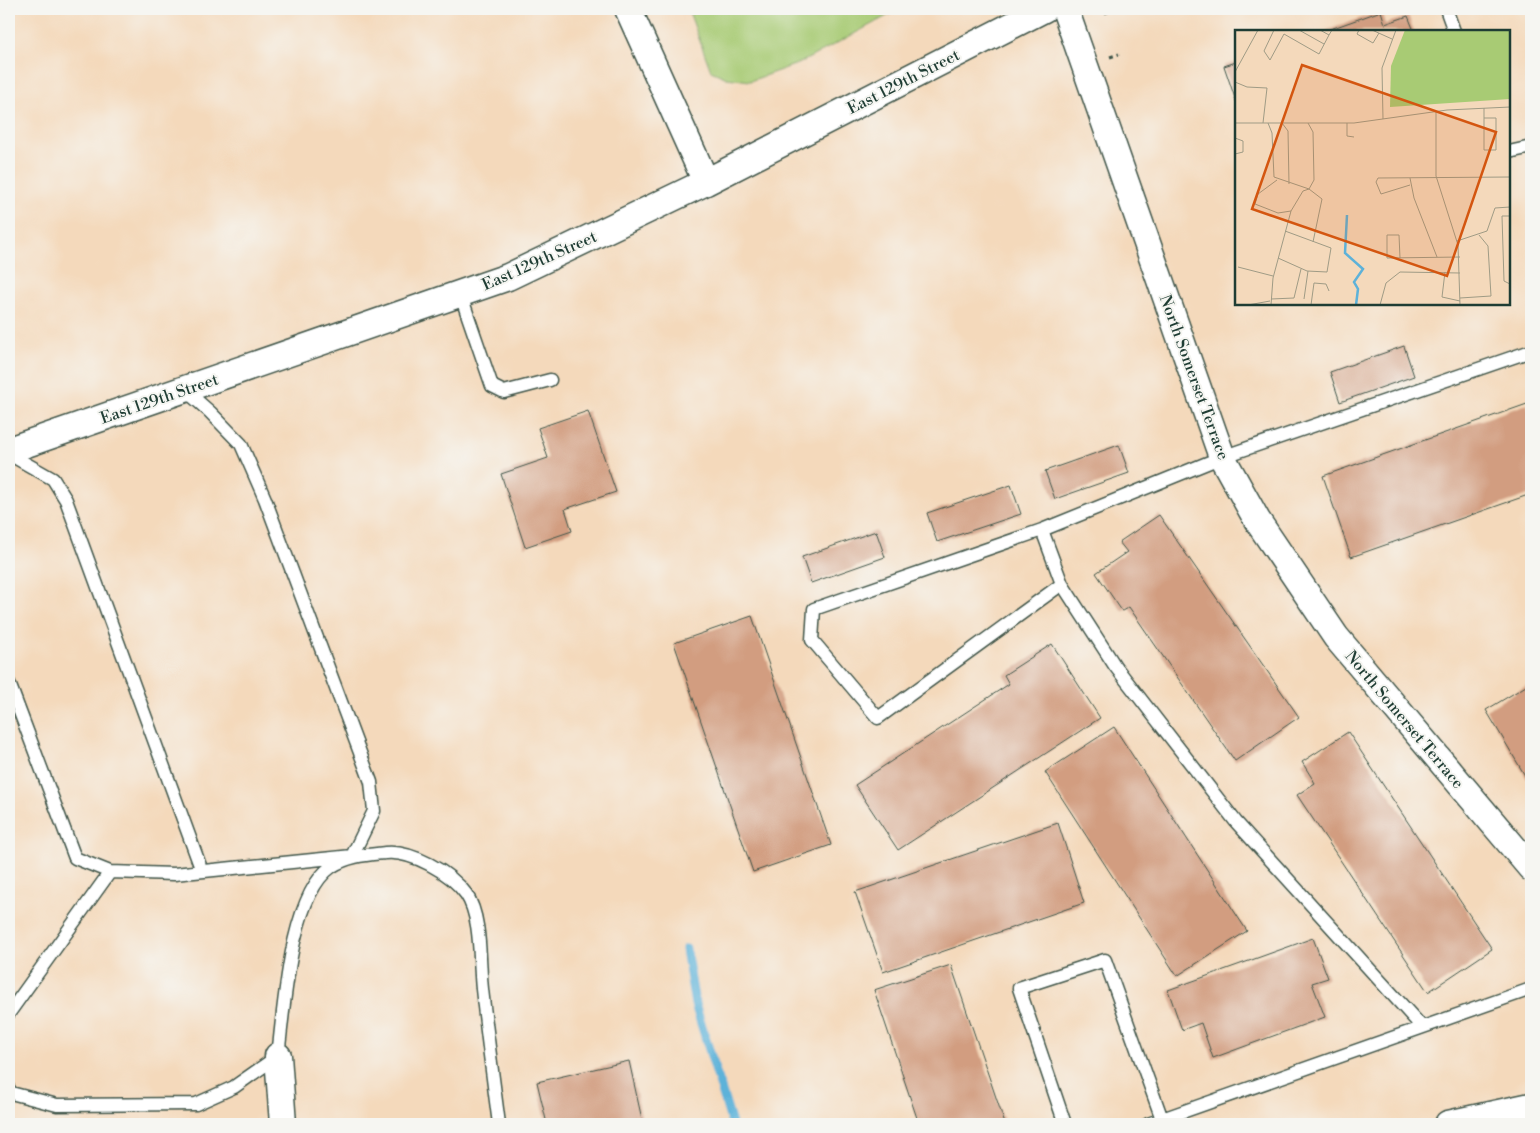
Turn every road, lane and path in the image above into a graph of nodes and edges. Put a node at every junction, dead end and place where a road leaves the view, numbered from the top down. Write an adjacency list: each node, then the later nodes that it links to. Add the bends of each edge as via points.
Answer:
1 (628, 9): 10 (street)
2 (1044, 9): 10 (street, East 129th Street)
3 (1065, 9): 17 (street, North Somerset Terrace)
4 (1114, 9): 6 (path)
5 (1446, 9): 7 (lane)
6 (1105, 13)
7 (1454, 30)
8 (1531, 147): 9 (lane)
9 (1510, 152)
10 (706, 182): 11 (street, East 129th Street, via 508,277)
11 (460, 293): 13 (lane, via 492,386 504,392); 14 (street, East 129th Street)
12 (1531, 351): 17 (lane)
13 (550, 380)
14 (184, 389): 15 (street, East 129th Street); 21 (lane, via 241,444 265,499 371,782 374,811)
15 (9, 450)
16 (9, 454): 23 (lane, via 53,479 66,500)
17 (1222, 457): 18 (lane); 22 (street, North Somerset Terrace, via 1257,520 1336,637)
18 (1042, 530): 19 (lane); 19 (lane, via 814,609 812,640 878,718)
19 (1062, 584): 27 (lane, via 1115,666 1236,822)
20 (9, 683): 24 (lane, via 75,858)
21 (352, 856): 23 (lane); 28 (lane, via 330,868 313,886 292,948); 33 (lane, via 396,852 438,868 466,894 479,930 482,987)
22 (1530, 864)
23 (202, 871): 24 (lane, via 174,874)
24 (110, 872): 26 (lane)
25 (1531, 989): 27 (lane)
26 (9, 1013)
27 (1422, 1027): 31 (lane)
28 (278, 1056): 29 (lane, via 234,1087 196,1104 57,1106); 32 (street)
29 (10, 1091)
30 (1522, 1113): 36 (street)
31 (1162, 1119): 34 (lane, via 1105,960 1019,988); 35 (lane)
32 (283, 1124)
33 (499, 1124)
34 (1064, 1124)
35 (1148, 1124)
36 (1448, 1124)

